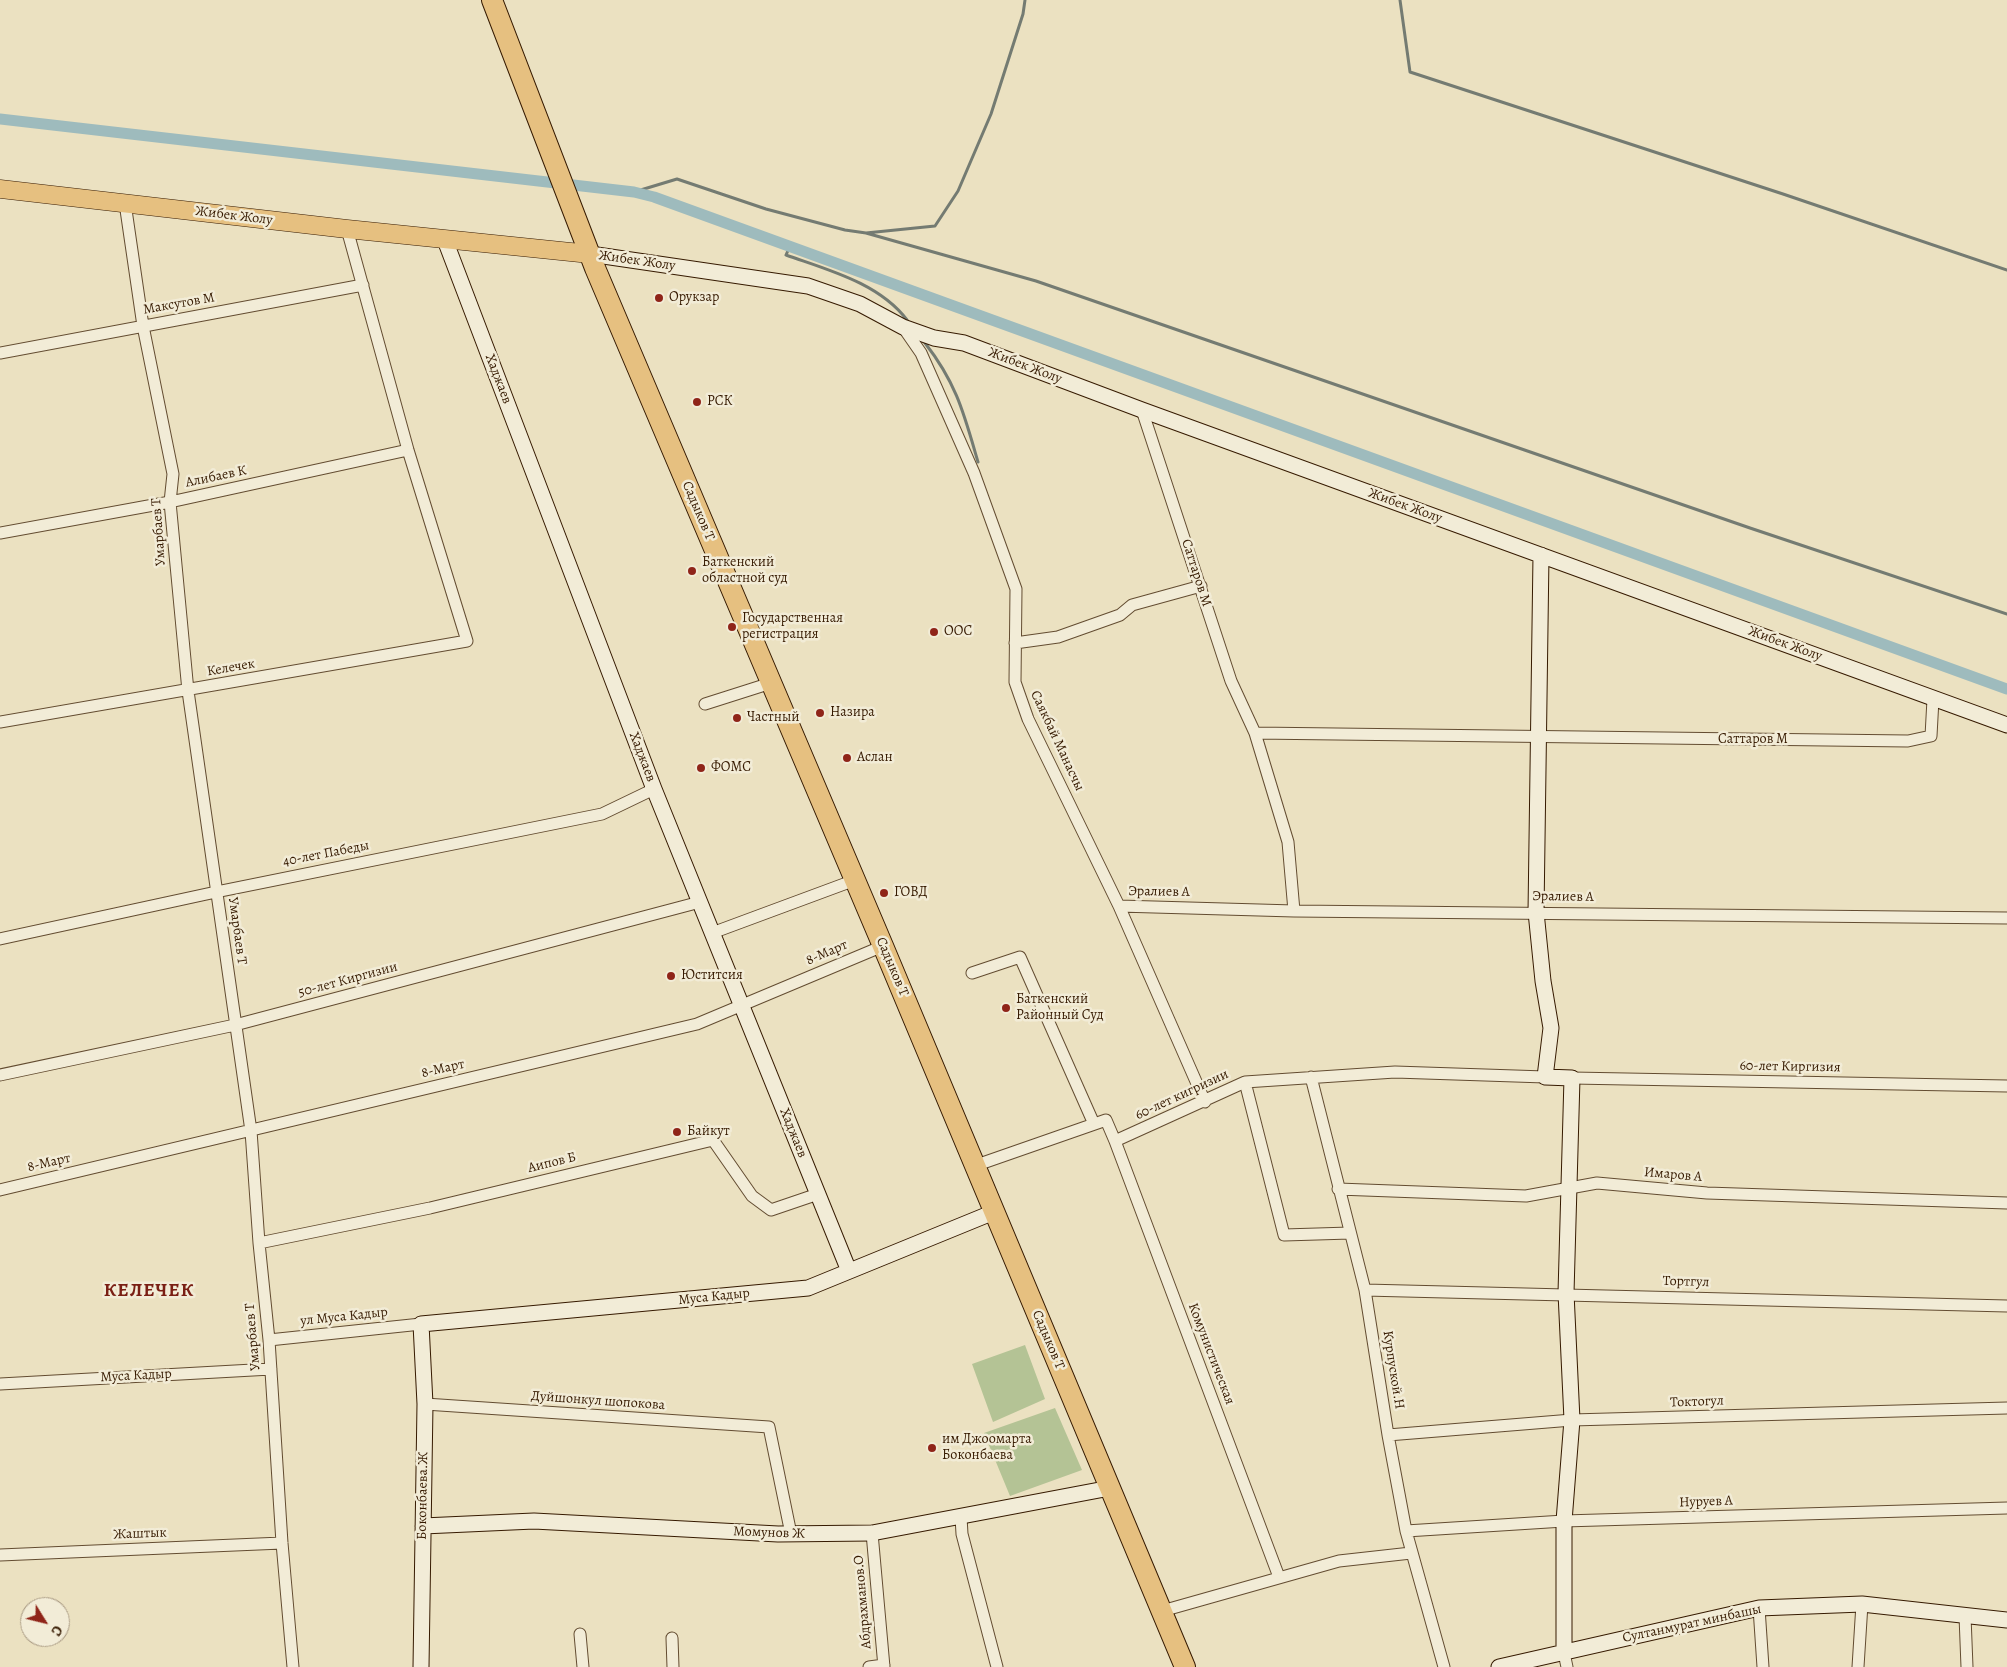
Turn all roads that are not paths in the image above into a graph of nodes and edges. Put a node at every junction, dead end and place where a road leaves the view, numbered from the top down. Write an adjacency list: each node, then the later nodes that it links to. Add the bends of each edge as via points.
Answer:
1 (492, 0): 6 (highway, Садыков Т)
2 (0, 189): 3 (main road, Жибек Жолу)
3 (125, 203): 4 (main road, Жибек Жолу); 8 (street, Умарбаев Т)
4 (347, 229): 5 (main road, Жибек Жолу); 7 (street)
5 (445, 240): 6 (main road, Жибек Жолу); 26 (street, Хаджаев)
6 (593, 261): 9 (street, Жибек Жолу, via 808,286 860,304); 18 (highway, Садыков Т)
7 (363, 285): 8 (street, Максутов М); 12 (street)
8 (144, 326): 10 (street, Максутов М); 13 (street, Умарбаев Т, via 173,474)
9 (903, 327): 11 (street, Жибек Жолу, via 934,338 964,343); 17 (street, Саякбай Манасчы, via 921,353 974,473 1016,589)
10 (0, 353)
11 (1142, 410): 15 (street, Жибек Жолу); 16 (street, Саттаров М)
12 (408, 450): 13 (street, Алибаев К); 19 (street, Келечек, via 468,641)
13 (170, 502): 14 (street, Алибаев К); 19 (street, Умарбаев Т)
14 (0, 532)
15 (1541, 555): 20 (street, Жибек Жолу); 25 (street)
16 (1201, 586): 17 (street, via 1132,604 1120,614 1058,636); 24 (street, Саттаров М, via 1231,681)
17 (1015, 643): 30 (street, Саякбай Манасчы, via 1015,682 1028,718)
18 (771, 683): 21 (street); 27 (highway, Садыков Т)
19 (188, 691): 22 (street, Келечек); 28 (street, Умарбаев Т)
20 (1933, 698): 23 (street, Жибек Жолу); 25 (street, Саттаров М, via 1931,736 1908,741)
21 (706, 704)
22 (0, 722)
23 (2007, 725)
24 (1255, 734): 25 (street, Саттаров М); 31 (street, Саттаров М, via 1288,842)
25 (1537, 738): 32 (street)
26 (654, 789): 28 (street, 40-лет Пабеды, via 602,814); 29 (street, Хаджаев)
27 (855, 880): 34 (street); 36 (highway, Садыков Т)
28 (216, 892): 35 (street, 40-лет Пабеды); 39 (street, Умарбаев Т)
29 (700, 902): 34 (street, Хаджаев); 39 (street, 50-лет Киргизии)
30 (1120, 906): 31 (street, Эралиев А); 46 (street, Саякбай Манасчы)
31 (1294, 911): 32 (street, Эралиев А)
32 (1536, 912): 33 (street, Эралиев А); 42 (street, via 1551,1028)
33 (2007, 918)
34 (712, 933): 38 (street, Хаджаев)
35 (0, 939)
36 (883, 946): 38 (street, 8-Март); 50 (highway, Садыков Т)
37 (972, 973): 47 (street, via 1020,956)
38 (742, 1006): 48 (street, 8-Март, via 697,1024); 54 (street, Хаджаев)
39 (234, 1024): 40 (street, 50-лет Киргизии); 48 (street, Умарбаев Т)
40 (0, 1074)
41 (1311, 1077): 42 (street, 60-лет кигризии, via 1394,1072); 44 (street, 60-лет кигризии); 51 (street, Курпуской.Н)
42 (1545, 1077): 43 (street)
43 (1572, 1078): 45 (street, 60-лет Киргизия); 52 (street)
44 (1245, 1082): 46 (street, 60-лет кигризии); 57 (street, via 1284,1234)
45 (2007, 1086)
46 (1205, 1102): 49 (street, 60-лет кигризии)
47 (1094, 1124): 49 (street, via 1106,1120); 50 (street)
48 (251, 1131): 53 (street, 8-Март); 58 (street, Умарбаев Т)
49 (1115, 1141): 82 (street, Комунистическая)
50 (974, 1166): 56 (highway, Садыков Т)
51 (1338, 1189): 52 (street, Имаров А, via 1526,1196); 57 (street, Курпуской.Н)
52 (1569, 1189): 55 (street, Имаров А, via 1597,1183 1707,1193); 61 (street)
53 (0, 1190)
54 (818, 1194): 58 (street, Аипов Б, via 771,1210 752,1196 713,1140 430,1208); 59 (street, Хаджаев)
55 (2007, 1202)
56 (994, 1212): 59 (street, Муса Кадыр); 71 (highway, Садыков Т)
57 (1350, 1232): 60 (street, Курпуской.Н)
58 (259, 1243): 64 (street, Умарбаев Т)
59 (849, 1271): 63 (street, Муса Кадыр, via 808,1288)
60 (1365, 1290): 61 (street, Тортгул); 70 (street, Курпуской.Н)
61 (1566, 1293): 62 (street, Тортгул); 69 (street)
62 (2007, 1306)
63 (421, 1324): 64 (street, ул Муса Кадыр); 67 (street, Боконбаева.Ж)
64 (269, 1340): 65 (street, Умарбаев Т)
65 (271, 1369): 66 (street, Муса Кадыр); 79 (street, Умарбаев Т)
66 (0, 1384)
67 (425, 1404): 75 (street, Боконбаева.Ж); 78 (street, Дуйшонкул шопокова, via 770,1427)
68 (2007, 1408): 69 (street, Токтогул)
69 (1572, 1420): 70 (street, Токтогул); 74 (street)
70 (1388, 1435): 76 (street, Курпуской.Н)
71 (1110, 1488): 73 (street, Момунов Ж); 85 (highway, Садыков Т)
72 (2007, 1508): 74 (street, Нуруев А)
73 (961, 1517): 77 (street, Момунов Ж); 97 (street, via 962,1534)
74 (1564, 1521): 76 (street, Нуруев А); 90 (street)
75 (423, 1526): 78 (street, Момунов Ж, via 534,1522); 93 (street, Боконбаева.Ж)
76 (1406, 1531): 80 (street, Курпуской.Н)
77 (872, 1533): 78 (street, Момунов Ж); 91 (street, Абдрахманов.О)
78 (791, 1534)
79 (282, 1544): 81 (street, Жаштык); 92 (street, Умарбаев Т)
80 (1412, 1553): 82 (street, via 1339,1561); 99 (street, Курпуской.Н)
81 (0, 1555)
82 (1279, 1577): 85 (street)
83 (1862, 1604): 84 (street, Султанмурат минбашы); 86 (street, Султанмурат минбашы); 102 (street)
84 (1759, 1608): 90 (street, Султанмурат минбашы); 101 (street)
85 (1162, 1611): 98 (highway, Садыков Т)
86 (1965, 1616): 87 (street, Султанмурат минбашы); 103 (street)
87 (2007, 1620)
88 (580, 1634): 94 (street)
89 (672, 1638): 95 (street)
90 (1565, 1660): 100 (street, Султанмурат минбашы)
91 (884, 1666): 96 (street)
92 (293, 1667)
93 (421, 1667)
94 (583, 1667)
95 (672, 1667)
96 (869, 1667)
97 (997, 1667)
98 (1185, 1667)
99 (1444, 1667)
100 (1499, 1667)
101 (1763, 1667)
102 (1858, 1667)
103 (1967, 1667)

